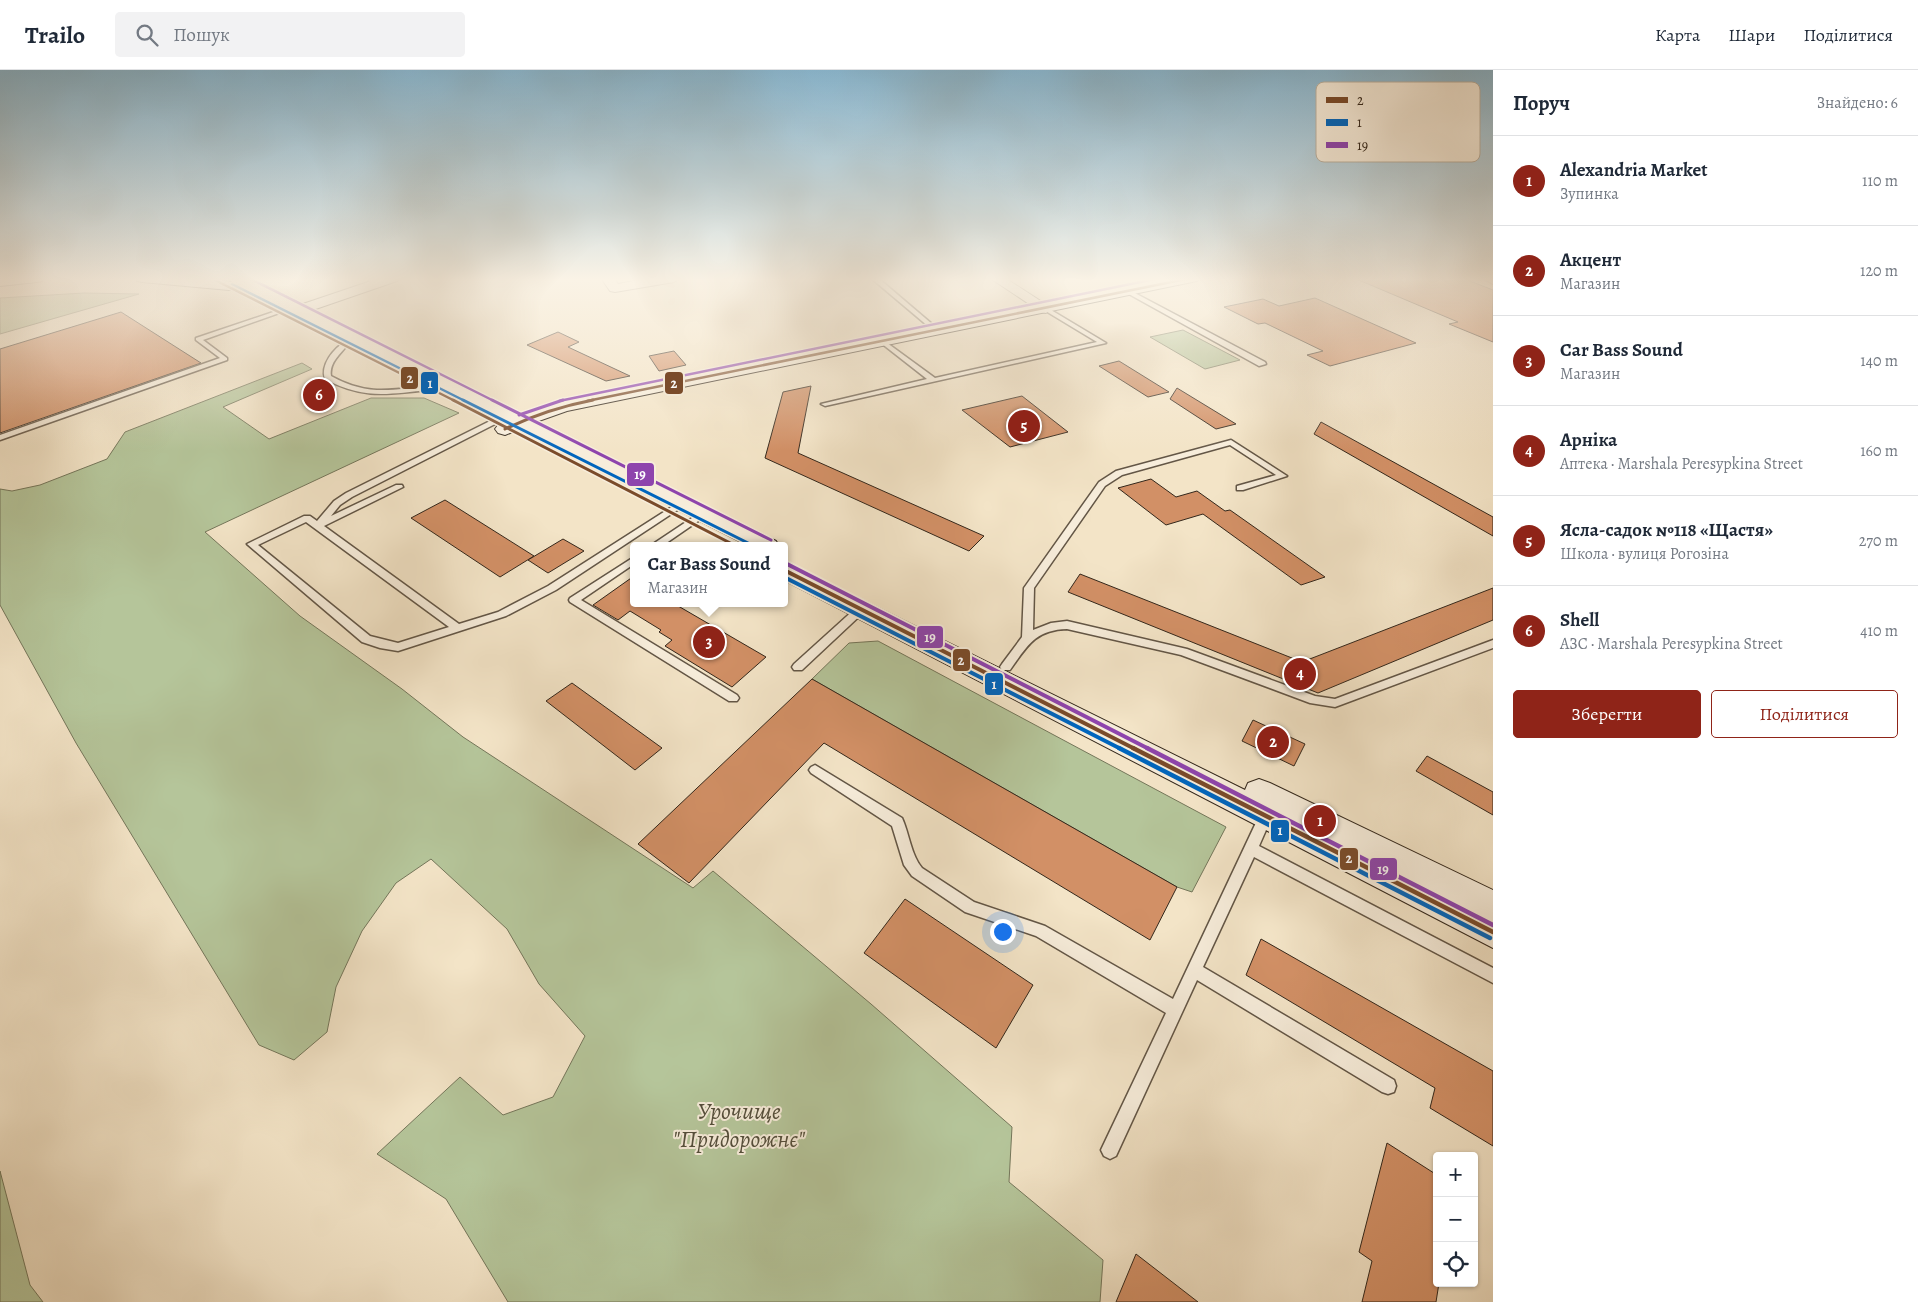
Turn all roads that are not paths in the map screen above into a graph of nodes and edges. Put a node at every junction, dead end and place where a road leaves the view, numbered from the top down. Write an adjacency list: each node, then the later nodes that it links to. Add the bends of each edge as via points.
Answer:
1 (209, 335): 14 (lane, via 198,339 225,360)
2 (331, 335): 8 (main road)
3 (339, 335): 13 (main road)
4 (915, 335): 7 (main road)
5 (1089, 335): 10 (lane, via 1103,344)
6 (1209, 335): 9 (lane)
7 (883, 342): 10 (lane); 13 (main road, via 563,406)
8 (345, 344): 11 (main road); 11 (lane, via 326,366 328,377 362,391)
9 (1262, 364)
10 (933, 380): 12 (lane)
11 (429, 388): 13 (main road)
12 (825, 404)
13 (507, 424): 17 (main road); 18 (lane, via 349,495 337,503)
14 (0, 438)
15 (399, 487): 18 (lane)
16 (1240, 488): 29 (lane, via 1283,476 1231,442 1119,473 1102,484 1028,588)
17 (687, 513): 19 (lane); 20 (lane); 21 (main road); 22 (main road)
18 (318, 526): 28 (lane); 28 (lane, via 307,518 252,544 366,639 398,647)
19 (635, 542)
20 (659, 542)
21 (730, 542)
22 (758, 542)
23 (630, 545): 28 (lane, via 526,603)
24 (788, 556): 32 (main road)
25 (630, 563): 33 (lane, via 574,600)
26 (788, 572): 27 (main road)
27 (861, 609): 31 (lane); 35 (main road)
28 (459, 629)
29 (1027, 638): 30 (lane, via 1040,629 1067,625 1183,652 1314,700 1335,703); 32 (lane)
30 (1493, 644)
31 (798, 667)
32 (1006, 667): 35 (main road)
33 (733, 698)
34 (815, 770): 41 (lane, via 897,822 910,866 953,897 982,912 1040,931)
35 (1270, 808): 36 (lane); 37 (main road); 38 (main road)
36 (1251, 849): 39 (lane); 40 (lane)
37 (1493, 907)
38 (1493, 932)
39 (1195, 970): 41 (lane); 42 (lane)
40 (1493, 976)
41 (1176, 1010): 43 (lane)
42 (1388, 1086)
43 (1110, 1150)

